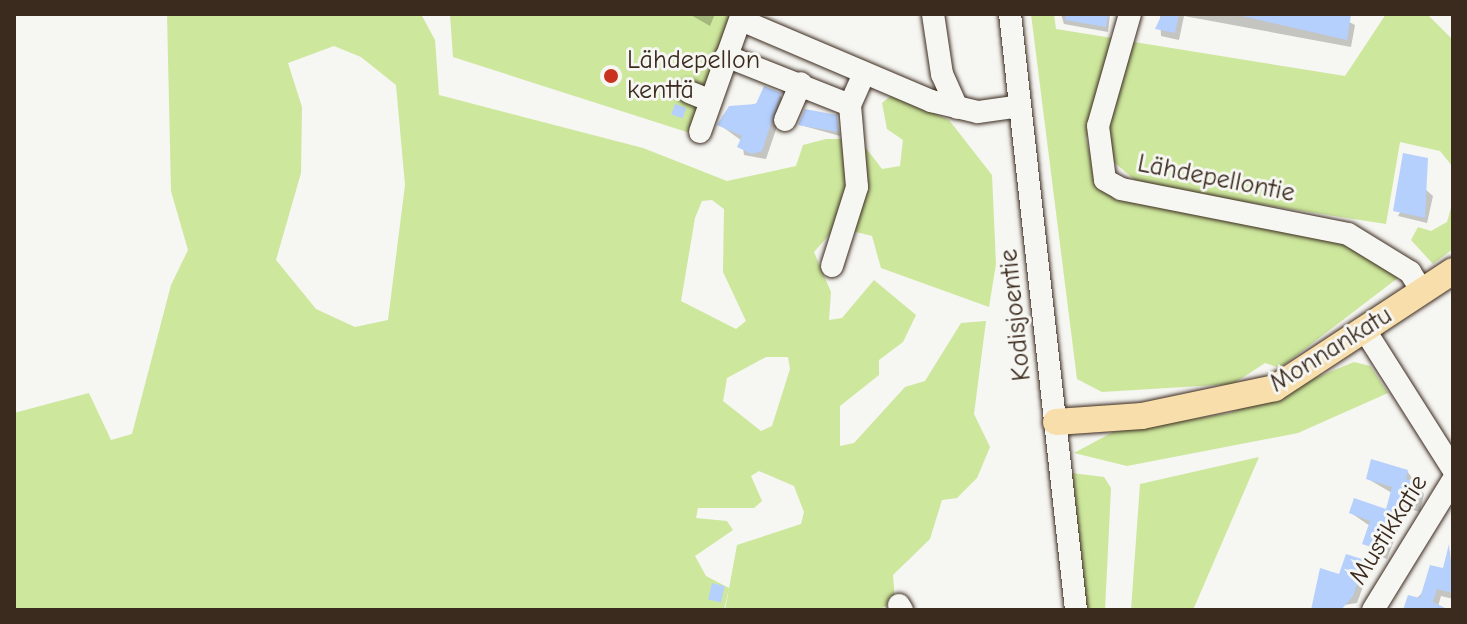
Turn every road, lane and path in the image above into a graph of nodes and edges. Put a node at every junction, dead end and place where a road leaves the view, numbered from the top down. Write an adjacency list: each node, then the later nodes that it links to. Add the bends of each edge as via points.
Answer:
1 (933, 14): 12 (street, via 942,74)
2 (1010, 14): 11 (street, Kodisjoentie)
3 (1130, 14): 17 (street, Lähdepellontie, via 1098,126 1105,180 1121,189 1348,234 1410,272)
4 (741, 17): 5 (street); 6 (street)
5 (726, 56): 8 (street); 14 (street, via 699,96)
6 (830, 58): 7 (street); 9 (street)
7 (864, 74): 10 (street); 12 (street)
8 (801, 83): 9 (street); 13 (street)
9 (827, 95): 10 (street)
10 (850, 105): 15 (street, via 857,187)
11 (1020, 106): 12 (street); 19 (street, Kodisjoentie)
12 (957, 108)
13 (785, 120)
14 (700, 132)
15 (832, 266)
16 (1453, 271): 17 (main road, Monnankatu)
17 (1422, 291): 18 (main road, Monnankatu)
18 (1366, 332): 19 (main road, Monnankatu, via 1303,373 1241,400); 20 (street)
19 (1056, 422): 22 (street, Kodisjoentie)
20 (1453, 469)
21 (1453, 480): 23 (street, Mustikkatie)
22 (1076, 610)
23 (1373, 610)

